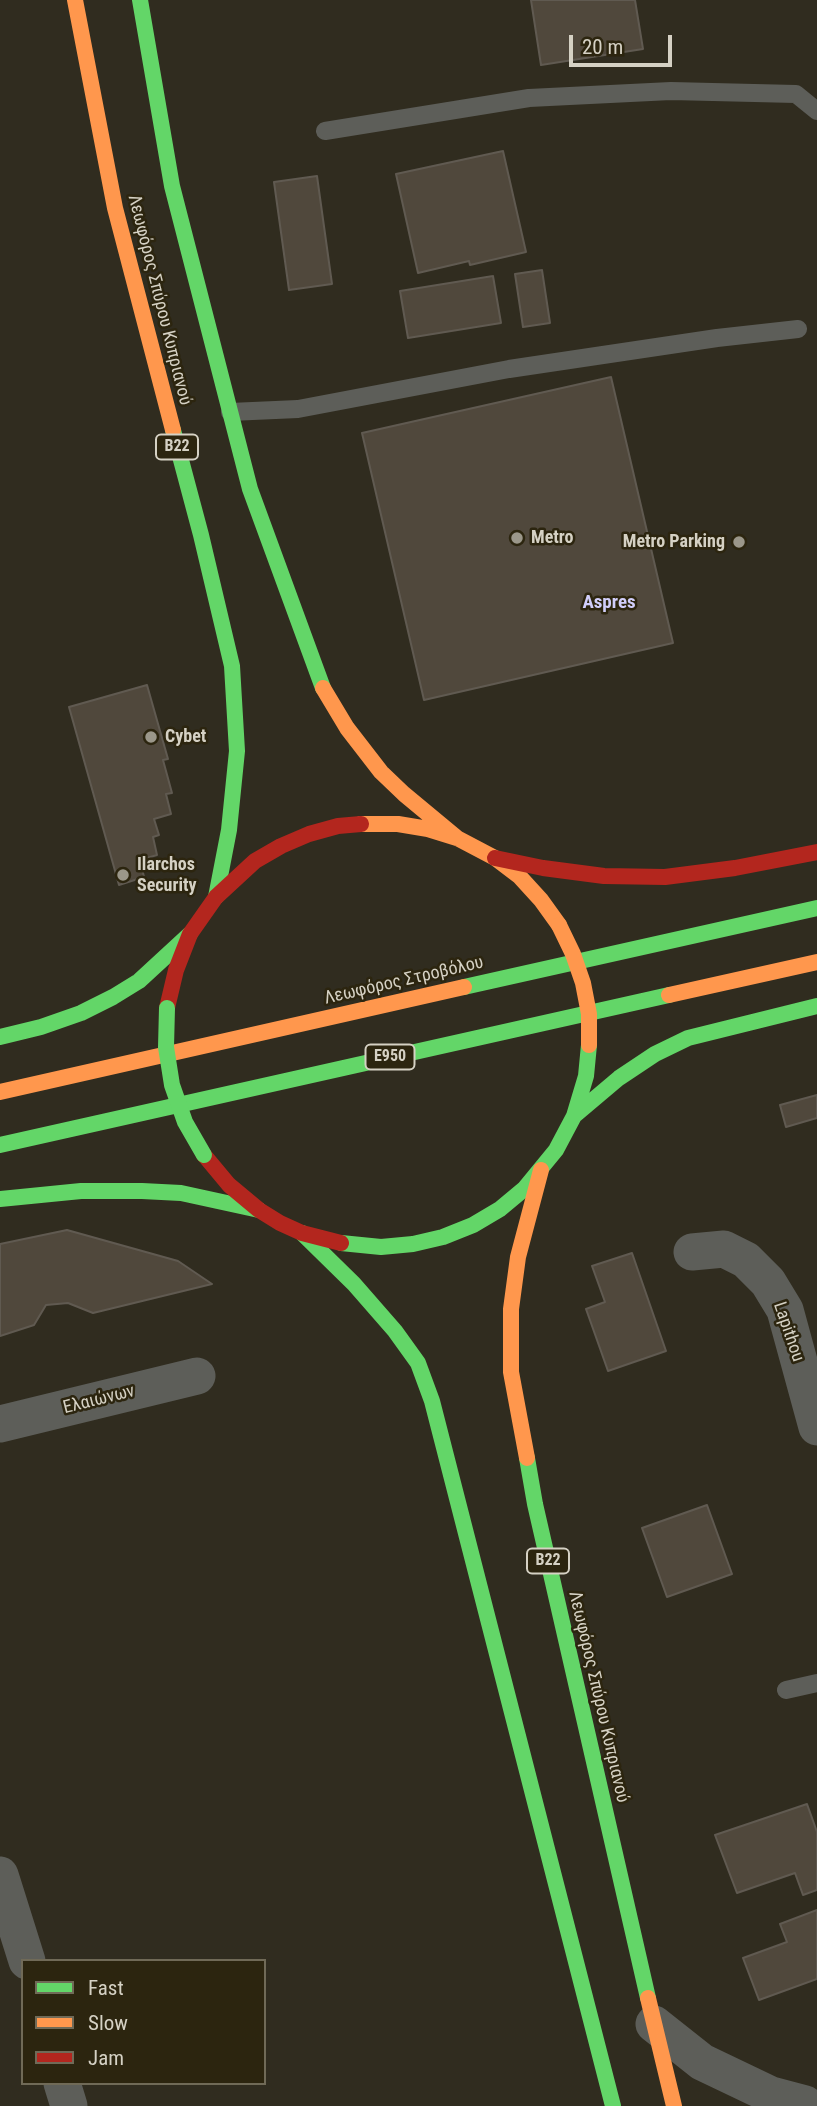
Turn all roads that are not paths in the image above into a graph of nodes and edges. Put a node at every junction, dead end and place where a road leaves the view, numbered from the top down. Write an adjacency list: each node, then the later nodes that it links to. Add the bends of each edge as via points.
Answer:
1 (75, 0): 10 (main road, Λεωφόρος Σπύρου Κυπριανού / B22, via 115,208 232,666 237,751)
2 (140, 0): 6 (main road, via 172,186)
3 (817, 111): 4 (lane, via 796,94 671,91 529,98)
4 (325, 131)
5 (798, 329): 6 (lane, via 509,369 298,409)
6 (230, 412): 7 (main road, via 250,489 325,693 381,772)
7 (457, 838): 9 (main road); 10 (main road, via 398,824 338,826 309,834 255,861)
8 (815, 851): 9 (main road, via 665,877 604,876)
9 (495, 858): 17 (main road, bridge, via 520,877 559,925 583,983 589,1045)
10 (216, 897): 12 (main road)
11 (817, 908): 16 (main road, Λεωφόρος Στροβόλου)
12 (191, 934): 15 (main road, via 139,981 113,997 41,1027); 21 (main road, bridge, via 167,1008 166,1047 172,1085 185,1122 204,1155 229,1185)
13 (817, 962): 18 (main road, E950)
14 (817, 1006): 17 (main road, via 688,1038 619,1078)
15 (0, 1037)
16 (0, 1091)
17 (574, 1116): 19 (main road)
18 (0, 1145)
19 (541, 1170): 22 (main road, via 500,1209 443,1237 381,1247); 31 (main road, Λεωφόρος Σπύρου Κυπριανού / B22, via 518,1257 511,1372 535,1504)
20 (0, 1199): 21 (main road, via 142,1191 181,1193)
21 (259, 1210): 22 (main road)
22 (302, 1233): 35 (main road, via 395,1332 418,1363 432,1401)
23 (692, 1252): 26 (street, Lapithou, via 724,1249 746,1260 768,1282 785,1310)
24 (197, 1376): 25 (street, Ελαιώνων)
25 (0, 1424)
26 (817, 1427)
27 (817, 1683): 28 (lane)
28 (786, 1690)
29 (0, 1875): 30 (street)
30 (14, 1940)
31 (654, 2024): 33 (street, via 702,2062 771,2095); 36 (main road, Λεωφόρος Σπύρου Κυπριανού / B22)
32 (63, 2085): 34 (street)
33 (809, 2101)
34 (69, 2106)
35 (613, 2106)
36 (674, 2106)

